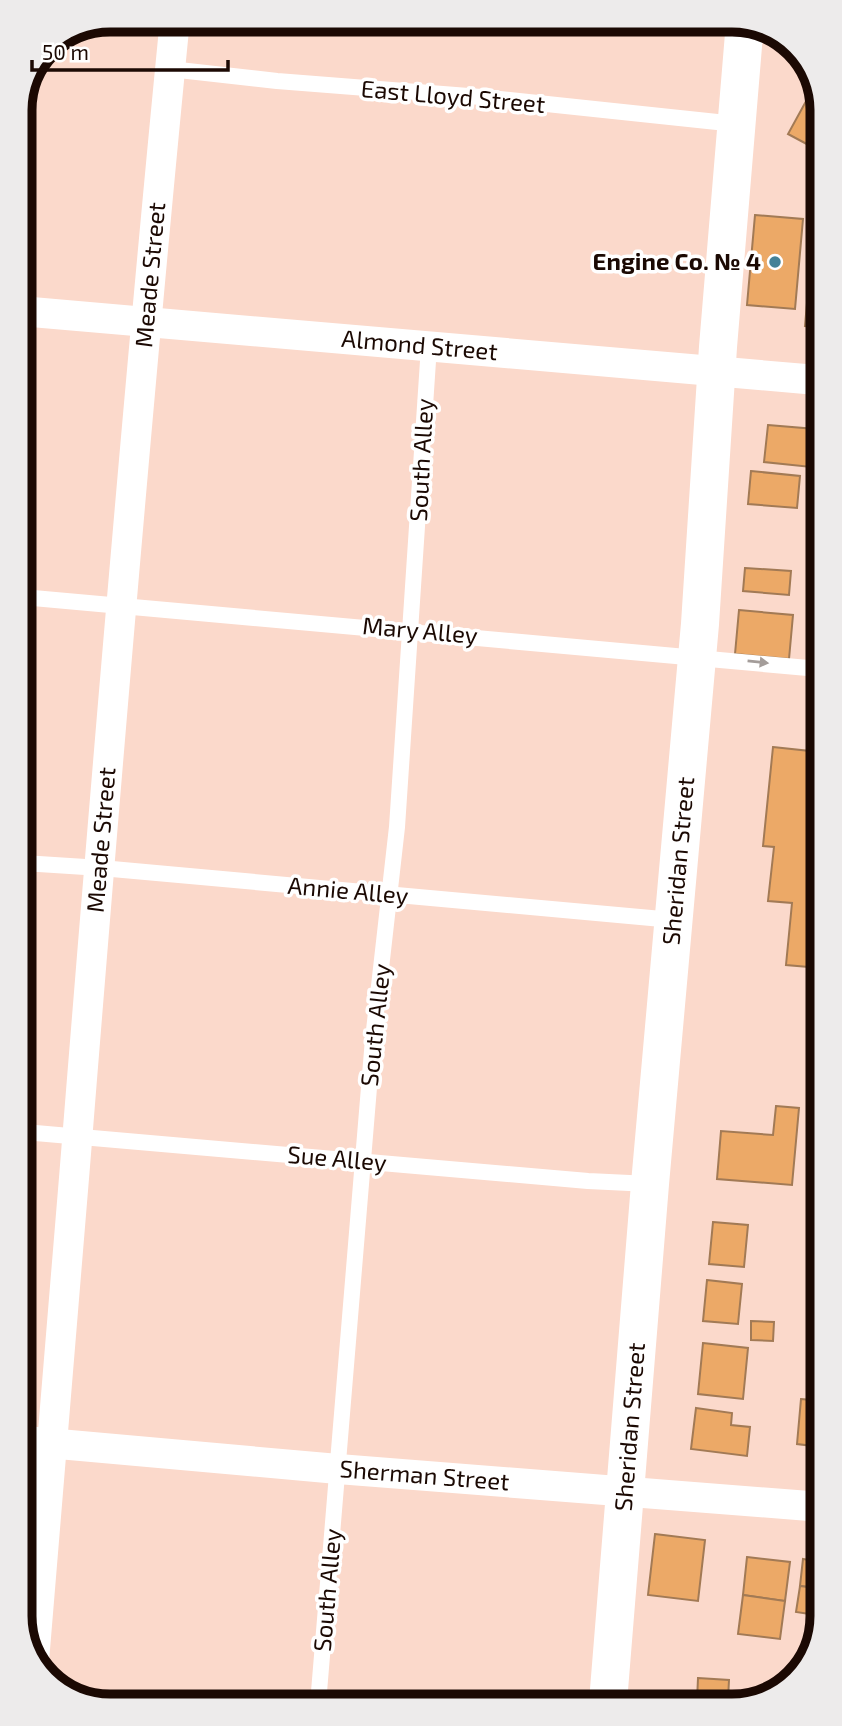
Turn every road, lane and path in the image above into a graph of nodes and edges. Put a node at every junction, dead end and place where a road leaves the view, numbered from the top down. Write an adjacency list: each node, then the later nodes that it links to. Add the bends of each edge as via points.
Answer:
1 (174, 32): 3 (street, Meade Street)
2 (744, 33): 4 (street, Sheridan Street)
3 (170, 69): 4 (lane, East Lloyd Street); 6 (street, Meade Street)
4 (736, 124): 8 (street, Sheridan Street)
5 (32, 312): 6 (street, Almond Street)
6 (147, 322): 7 (street, Almond Street); 11 (street, Meade Street)
7 (429, 346): 8 (street, Almond Street); 12 (lane, South Alley)
8 (716, 372): 9 (street, Almond Street); 13 (street, Sheridan Street)
9 (810, 379)
10 (32, 598): 11 (lane, Mary Alley)
11 (123, 606): 12 (lane, Mary Alley); 16 (street, Meade Street)
12 (411, 630): 13 (lane, Mary Alley); 17 (lane, South Alley)
13 (697, 656): 14 (lane, Mary Alley, one-way to 14); 18 (street, Sheridan Street)
14 (810, 667)
15 (32, 864): 16 (lane, Annie Alley)
16 (101, 868): 17 (lane, Annie Alley); 20 (street, Meade Street)
17 (390, 895): 18 (lane, Annie Alley); 21 (lane, South Alley)
18 (673, 920): 22 (street, Sheridan Street)
19 (32, 1132): 20 (lane, Sue Alley)
20 (77, 1135): 21 (lane, Sue Alley); 23 (street, Meade Street)
21 (364, 1161): 22 (lane, Sue Alley); 24 (lane, South Alley)
22 (650, 1184): 25 (street, Sheridan Street)
23 (40, 1442): 24 (street, Sherman Street); 27 (street, Meade Street)
24 (338, 1469): 25 (street, Sherman Street); 28 (lane, South Alley)
25 (625, 1492): 26 (street, Sherman Street); 29 (street, Sheridan Street)
26 (810, 1506)
27 (34, 1635)
28 (319, 1694)
29 (609, 1694)

